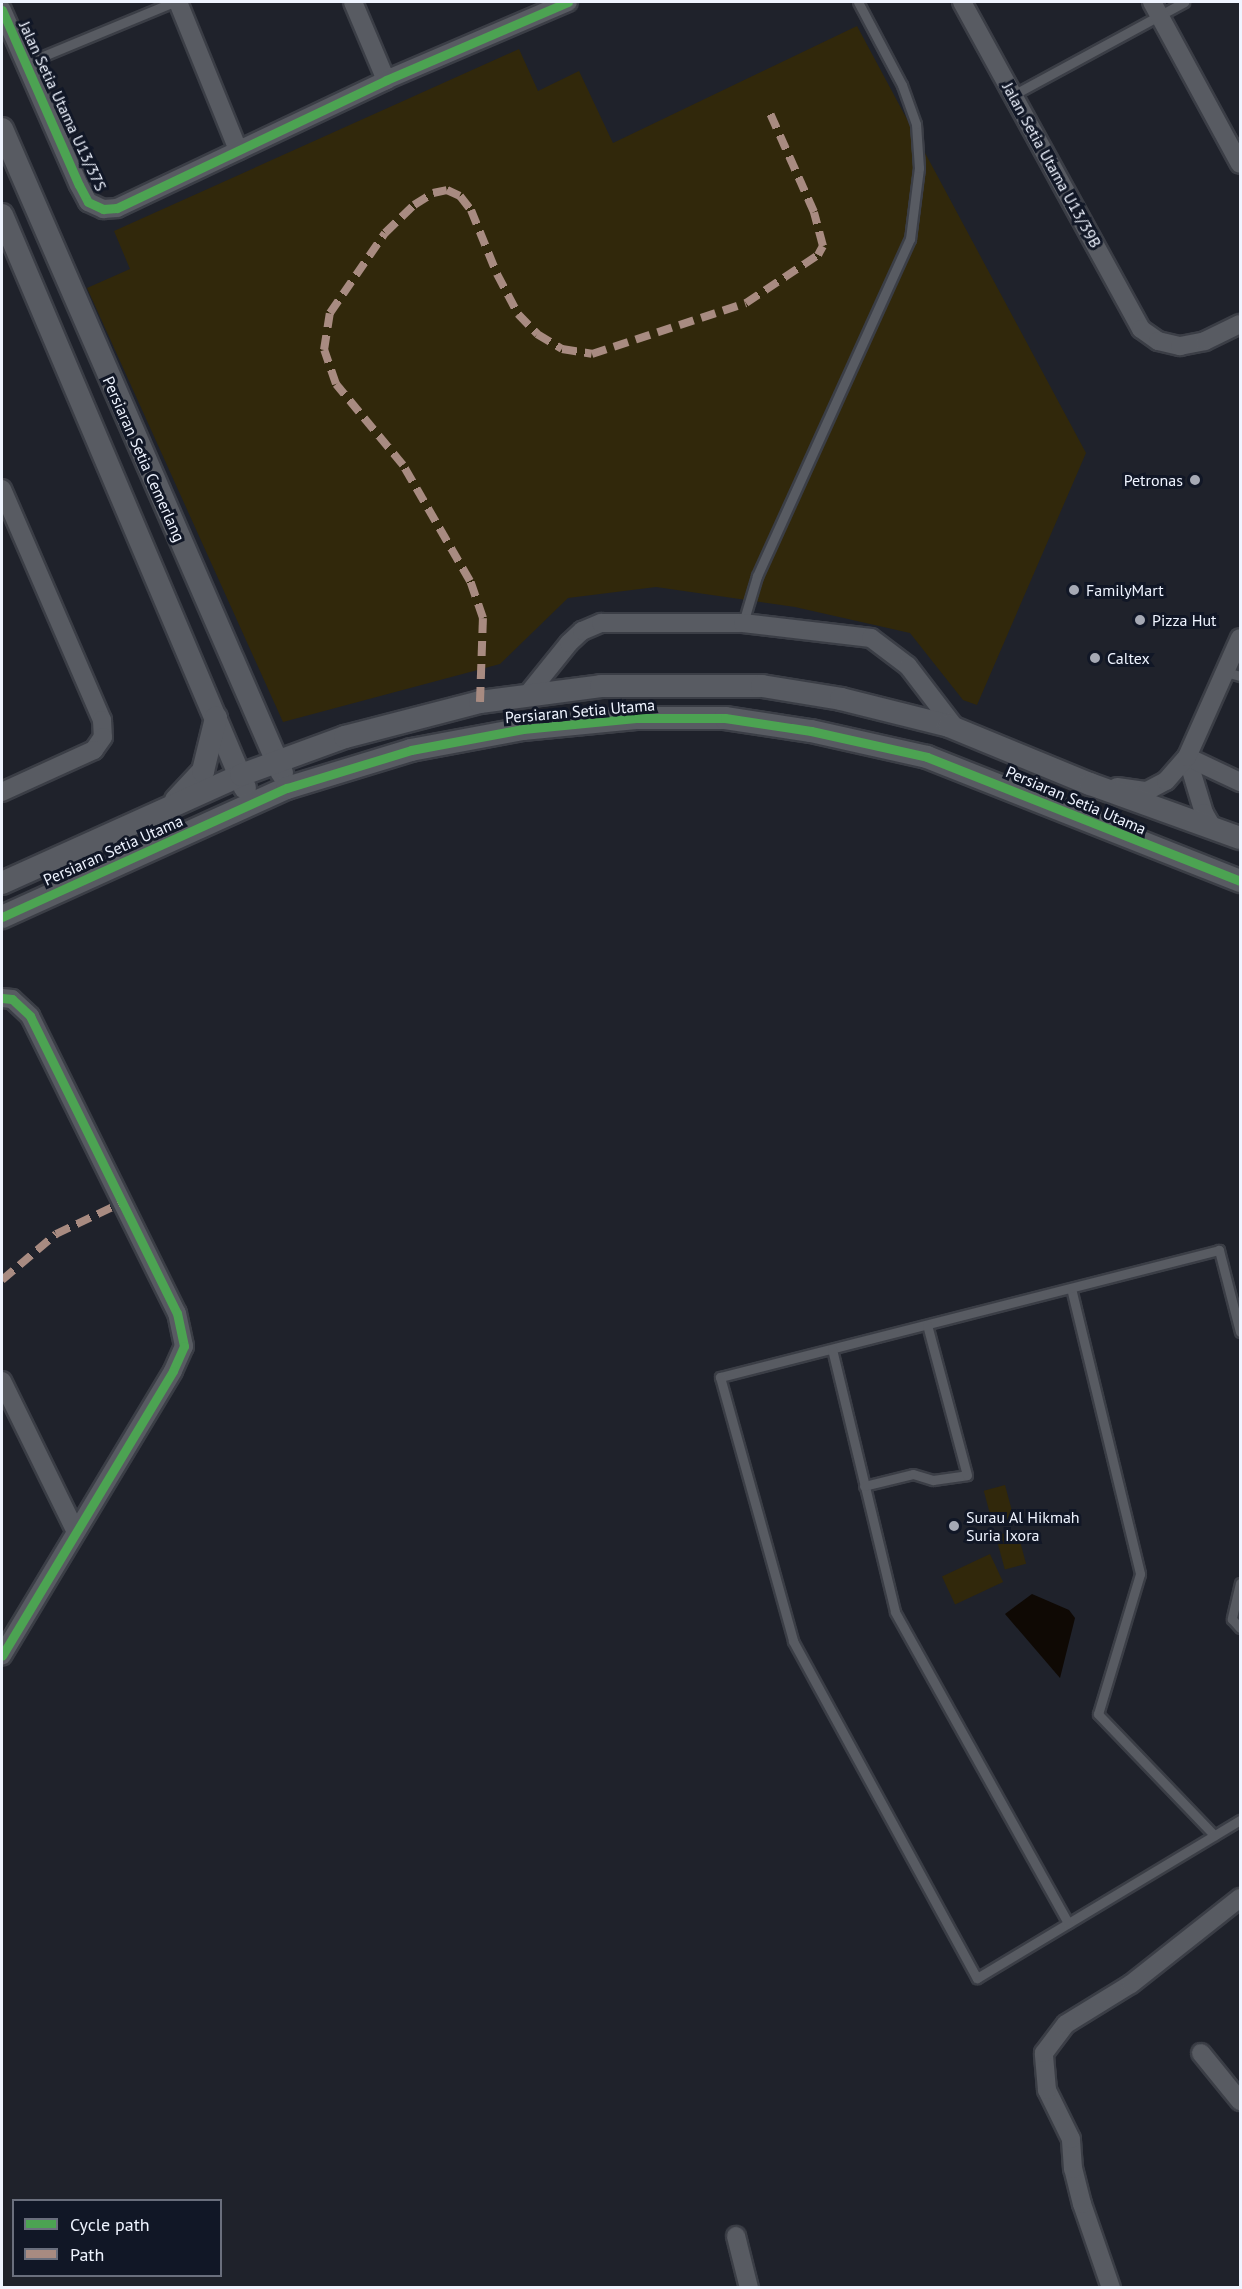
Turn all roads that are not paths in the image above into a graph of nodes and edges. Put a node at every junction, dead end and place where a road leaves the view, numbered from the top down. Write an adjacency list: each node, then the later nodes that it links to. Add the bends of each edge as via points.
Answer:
1 (176, 2): 10 (lane); 14 (street)
2 (353, 2): 11 (street)
3 (568, 2): 8 (street)
4 (858, 2): 19 (lane, via 902,85 916,124 919,168 910,239 757,576)
5 (962, 2): 12 (street, Jalan Setia Utama U13/39B)
6 (1184, 2): 7 (lane)
7 (1155, 8): 12 (lane); 15 (street)
8 (532, 9): 11 (street)
9 (2, 10): 10 (street, Jalan Setia Utama U13/37S)
10 (24, 64): 14 (street, Jalan Setia Utama U13/37S, via 88,202 104,209 117,208)
11 (386, 80): 14 (street)
12 (1013, 95): 17 (street, Jalan Setia Utama U13/39B, via 1142,329 1158,341 1179,346 1205,341)
13 (2, 129): 26 (street, Persiaran Setia Cemerlang)
14 (238, 150)
15 (1240, 164)
16 (2, 215): 23 (street, Persiaran Setia Cemerlang)
17 (1240, 324)
18 (2, 489): 31 (street, via 102,720 103,737 94,750)
19 (742, 623): 22 (street, via 601,623 582,631 569,643); 24 (street, via 871,638 908,666)
20 (1240, 638): 21 (street)
21 (1233, 674): 25 (street)
22 (528, 694): 24 (street, Persiaran Setia Utama, via 601,686 762,686 841,699); 26 (street, Persiaran Setia Utama, via 415,717)
23 (216, 718): 27 (street, Persiaran Setia Cemerlang); 33 (street, via 203,771)
24 (957, 730): 29 (street, Persiaran Setia Utama)
25 (1187, 757): 28 (street); 29 (street, via 1166,781 1147,791); 34 (street)
26 (278, 760): 27 (street, Persiaran Setia Utama); 30 (street, Persiaran Setia Cemerlang)
27 (241, 775): 32 (street, Persiaran Setia Cemerlang); 33 (street, Persiaran Setia Utama)
28 (1240, 782)
29 (1090, 784): 34 (street, Persiaran Setia Utama)
30 (288, 788): 32 (street, Persiaran Setia Utama); 36 (street, Persiaran Setia Utama, via 411,750 523,729 638,718 725,718 811,731 927,757)
31 (2, 792)
32 (251, 804): 38 (street, Persiaran Setia Utama)
33 (169, 808): 37 (street, Persiaran Setia Utama)
34 (1214, 830): 35 (street, Persiaran Setia Utama)
35 (1240, 838)
36 (1240, 881)
37 (2, 883)
38 (2, 917)
39 (2, 998): 46 (street, via 12,999 30,1016 183,1331 184,1346 173,1371)
40 (1071, 1288): 41 (lane); 42 (lane, via 1220,1250); 51 (lane, via 1140,1574 1098,1714)
41 (927, 1325): 43 (lane); 45 (lane, via 967,1475 933,1480 913,1474)
42 (1240, 1332)
43 (832, 1349): 45 (lane); 53 (lane, via 720,1377 793,1641 977,1978)
44 (2, 1381): 46 (street)
45 (864, 1486): 53 (lane, via 895,1612)
46 (76, 1533): 49 (street)
47 (1240, 1583): 48 (lane, via 1232,1619)
48 (1240, 1629)
49 (2, 1656)
50 (1240, 1820): 51 (lane)
51 (1214, 1836): 53 (lane)
52 (1240, 1898): 58 (street, via 1131,1984 1066,2024 1044,2053 1047,2090 1071,2139 1073,2169 1082,2204)
53 (1068, 1923)
54 (1201, 2053): 55 (street)
55 (1240, 2101)
56 (736, 2236): 57 (street)
57 (749, 2288)
58 (1111, 2288)

